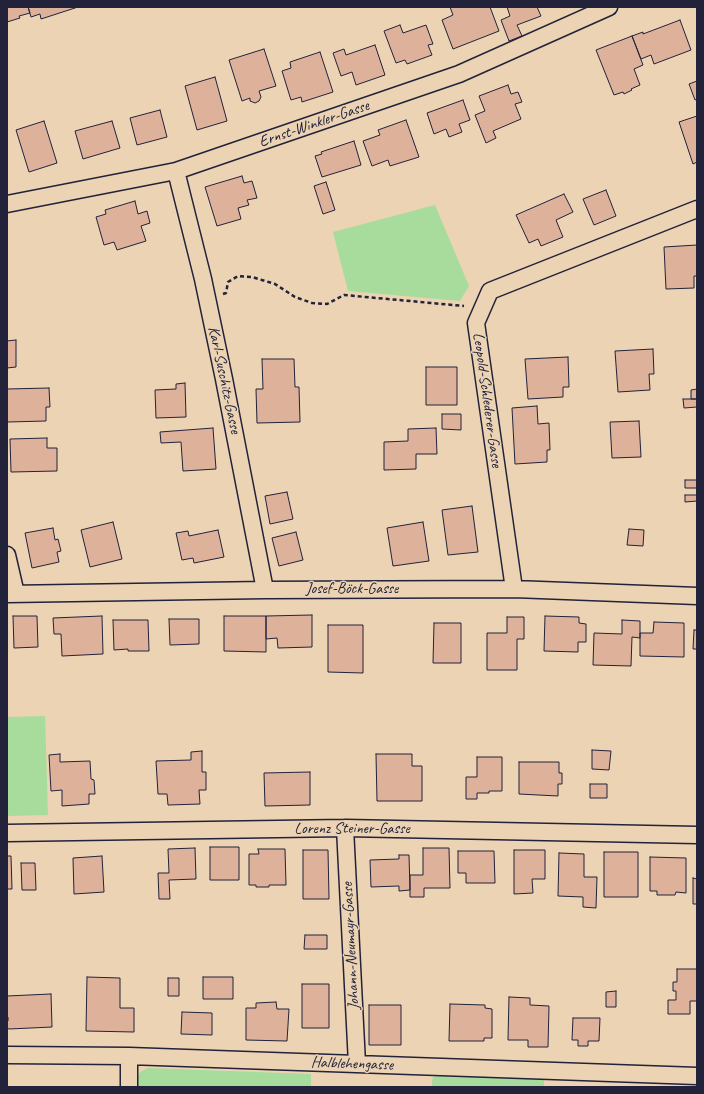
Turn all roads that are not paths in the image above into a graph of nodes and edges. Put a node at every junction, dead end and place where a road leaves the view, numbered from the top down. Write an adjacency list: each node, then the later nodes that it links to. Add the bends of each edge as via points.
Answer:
1 (609, 7): 2 (street, Ernst-Winkler-Gasse, via 459,74)
2 (176, 171): 3 (street, Ernst-Winkler-Gasse); 7 (street, Karl-Suschitz-Gasse, via 208,303)
3 (7, 204)
4 (697, 209): 6 (street, Leopold-Schlederer-Gasse, via 490,291 476,323)
5 (7, 555): 8 (street)
6 (514, 588): 7 (street, Josef-Böck-Gasse); 9 (street, Josef-Böck-Gasse)
7 (266, 590): 8 (street, Josef-Böck-Gasse)
8 (12, 594)
9 (697, 596)
10 (345, 828): 11 (street, Lorenz Steiner-Gasse); 12 (street, Lorenz Steiner-Gasse); 15 (street, Johann-Neumayr-Gasse)
11 (7, 833)
12 (697, 835)
13 (7, 1055): 14 (street, Halblehengasse)
14 (129, 1056): 15 (street, Halblehengasse); 17 (street)
15 (357, 1064): 16 (street, Halblehengasse)
16 (697, 1076)
17 (130, 1087)

